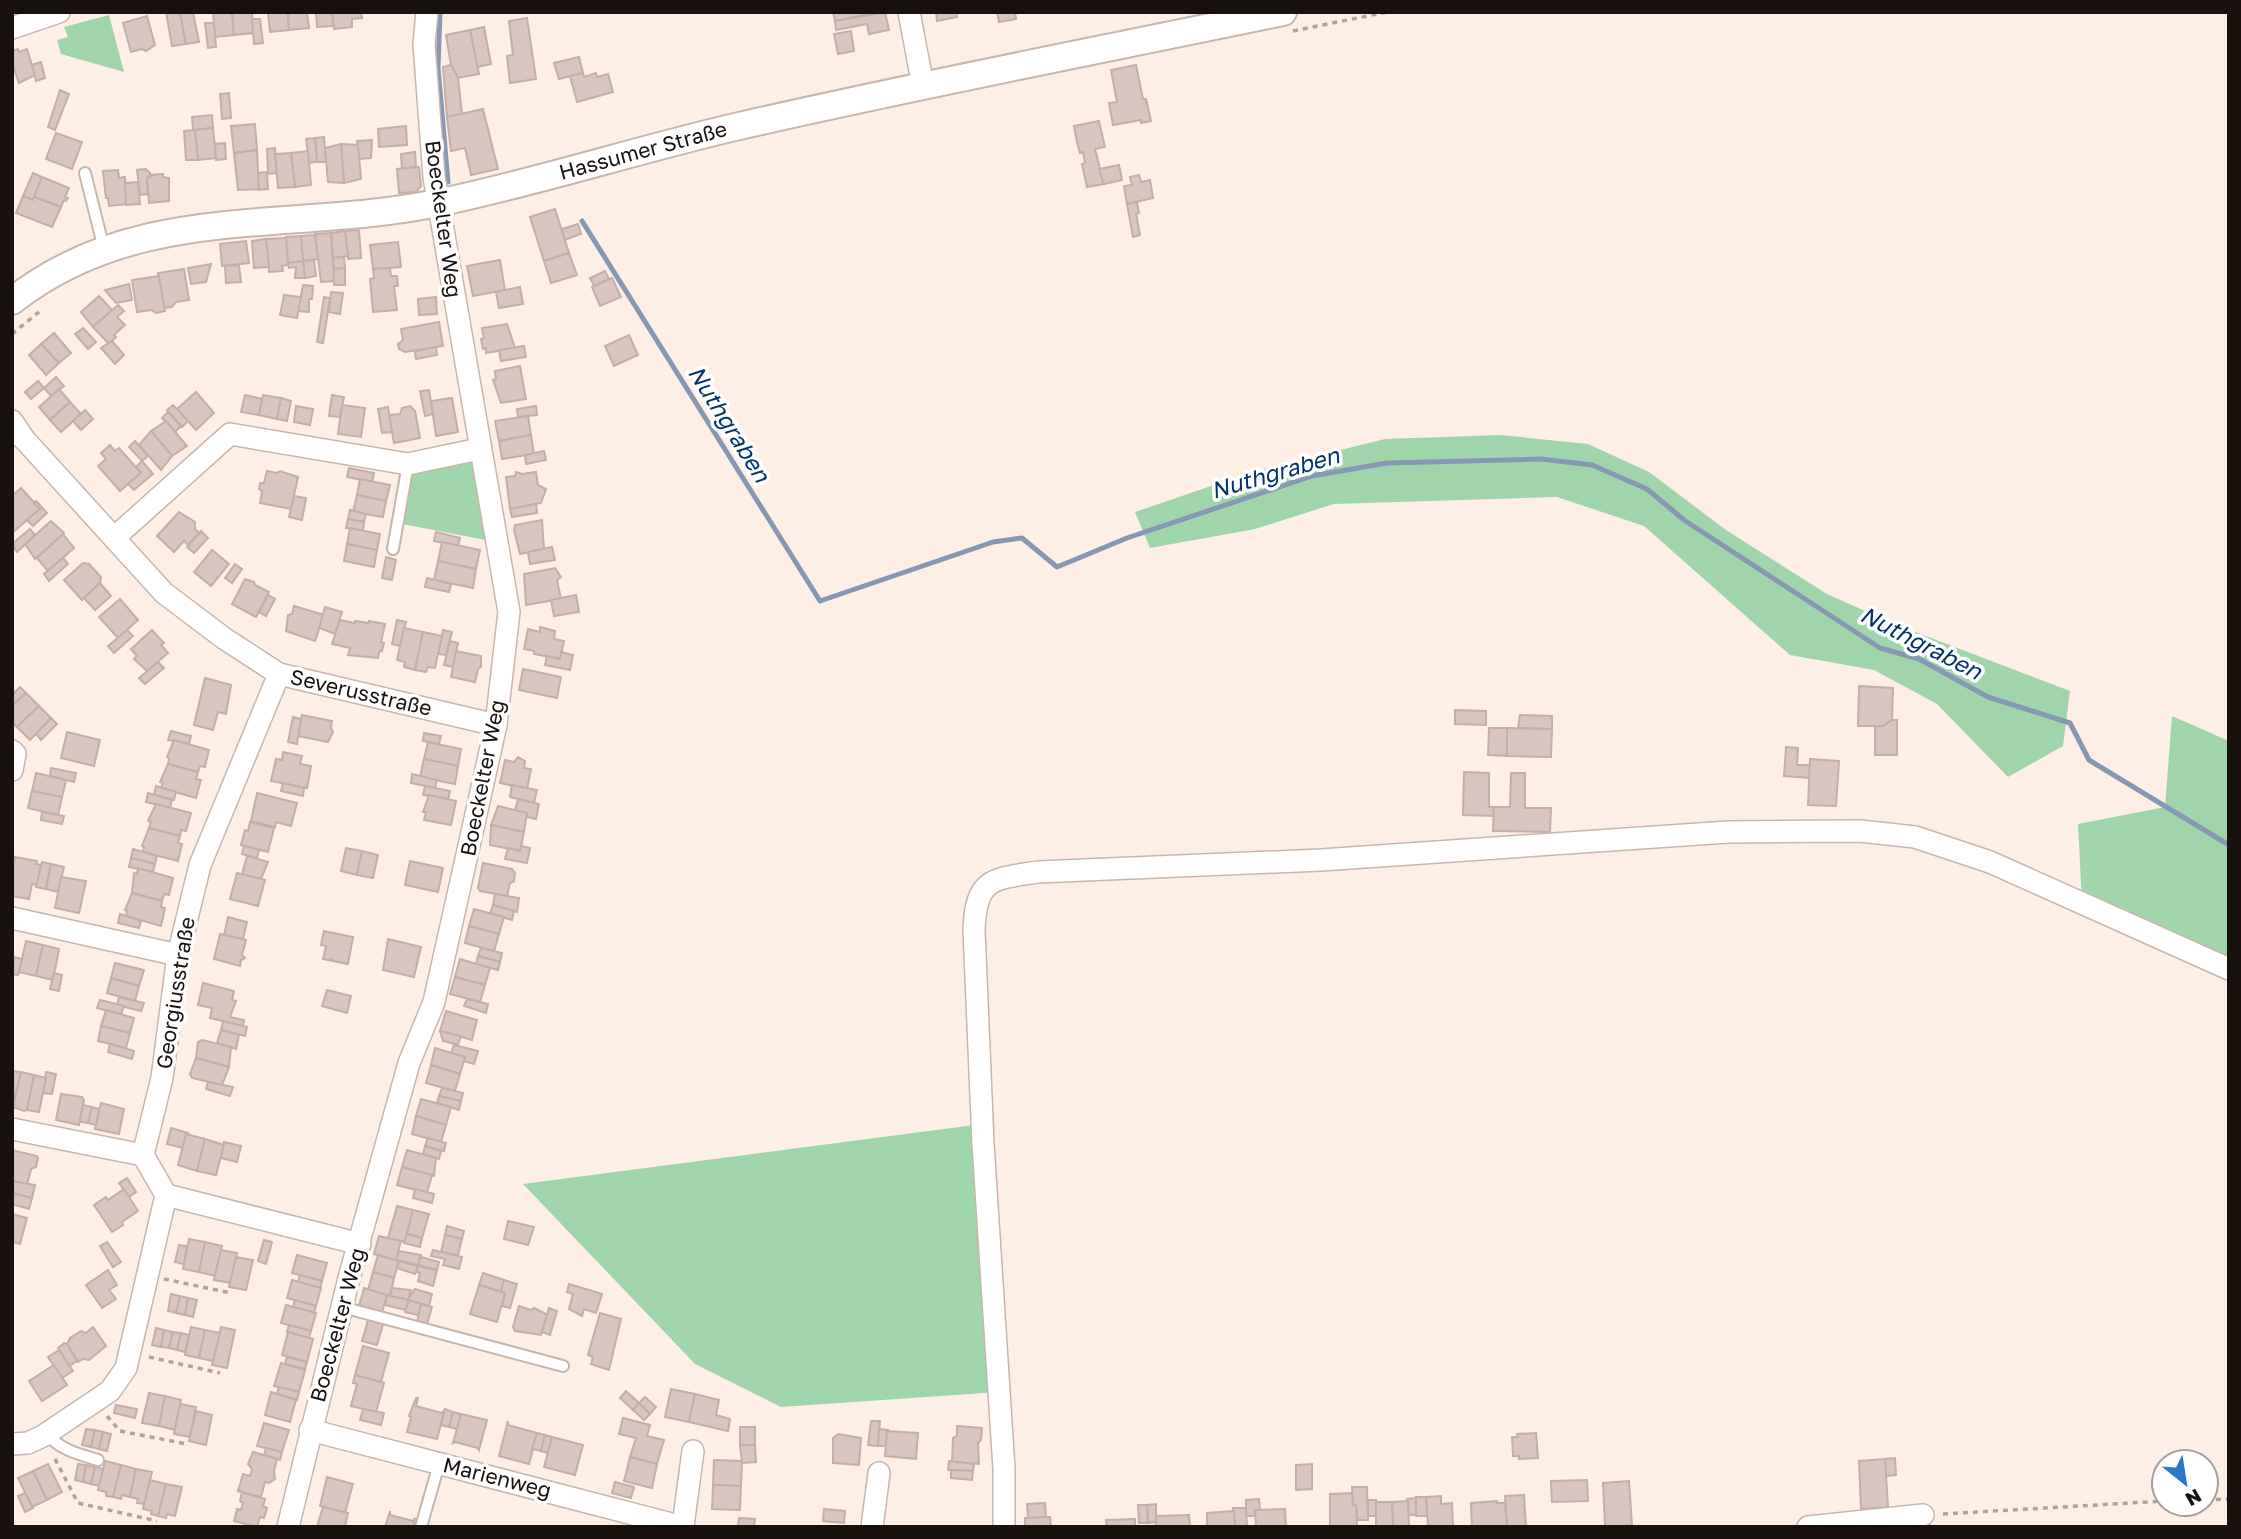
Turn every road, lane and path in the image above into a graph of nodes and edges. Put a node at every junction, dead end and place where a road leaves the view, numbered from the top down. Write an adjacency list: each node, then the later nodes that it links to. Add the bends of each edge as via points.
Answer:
1 (59, 12): 5 (street)
2 (427, 12): 8 (street, Boeckelter Weg, via 424,44)
3 (909, 12): 6 (street)
4 (1283, 12): 6 (street, Hassumer Straße)
5 (12, 28)
6 (923, 86): 8 (street, Hassumer Straße, via 733,128)
7 (85, 173): 9 (lane)
8 (438, 203): 9 (street, Hassumer Straße, via 183,229); 14 (street, Boeckelter Weg)
9 (104, 249): 10 (street, Hassumer Straße, via 54,272)
10 (12, 301)
11 (12, 344): 12 (path)
12 (12, 367)
13 (16, 430): 16 (street, Severusstraße)
14 (479, 449): 15 (street); 19 (street, Boeckelter Weg, via 509,612)
15 (408, 464): 16 (street, via 230,434); 17 (lane)
16 (114, 538): 18 (street, Severusstraße, via 164,593)
17 (393, 549)
18 (279, 674): 19 (street, Severusstraße); 23 (street, Georgiusstraße, via 201,865)
19 (496, 725): 28 (street, Boeckelter Weg, via 434,1002 409,1063)
20 (12, 751): 21 (street)
21 (12, 770)
22 (12, 918): 23 (street)
23 (178, 955): 26 (street, Georgiusstraße, via 162,1078)
24 (2229, 969): 51 (street, via 1990,862 1915,837 1860,831 1715,832 1001,877 977,898 974,930)
25 (12, 1129): 26 (street)
26 (143, 1154): 27 (street)
27 (166, 1195): 28 (street); 29 (street)
28 (360, 1244): 31 (street, Boeckelter Weg)
29 (148, 1276): 30 (path); 32 (street)
30 (231, 1293)
31 (342, 1307): 33 (lane); 36 (street, Boeckelter Weg)
32 (130, 1353): 34 (path); 35 (street, via 119,1380)
33 (563, 1366)
34 (220, 1373)
35 (94, 1402): 37 (street); 39 (path, via 120,1431)
36 (310, 1430): 42 (street, Marienweg); 48 (street, Boeckelter Weg)
37 (45, 1434): 38 (street, via 28,1443); 41 (lane, via 66,1450); 46 (path, via 78,1503)
38 (12, 1444)
39 (187, 1444)
40 (693, 1451): 47 (street, Marienweg)
41 (98, 1460)
42 (439, 1464): 47 (street, Marienweg); 49 (lane)
43 (879, 1473): 50 (street)
44 (2150, 1501): 45 (path)
45 (1923, 1515): 52 (street)
46 (157, 1521)
47 (683, 1526)
48 (288, 1527)
49 (421, 1527)
50 (872, 1527)
51 (1004, 1527)
52 (1808, 1527)

